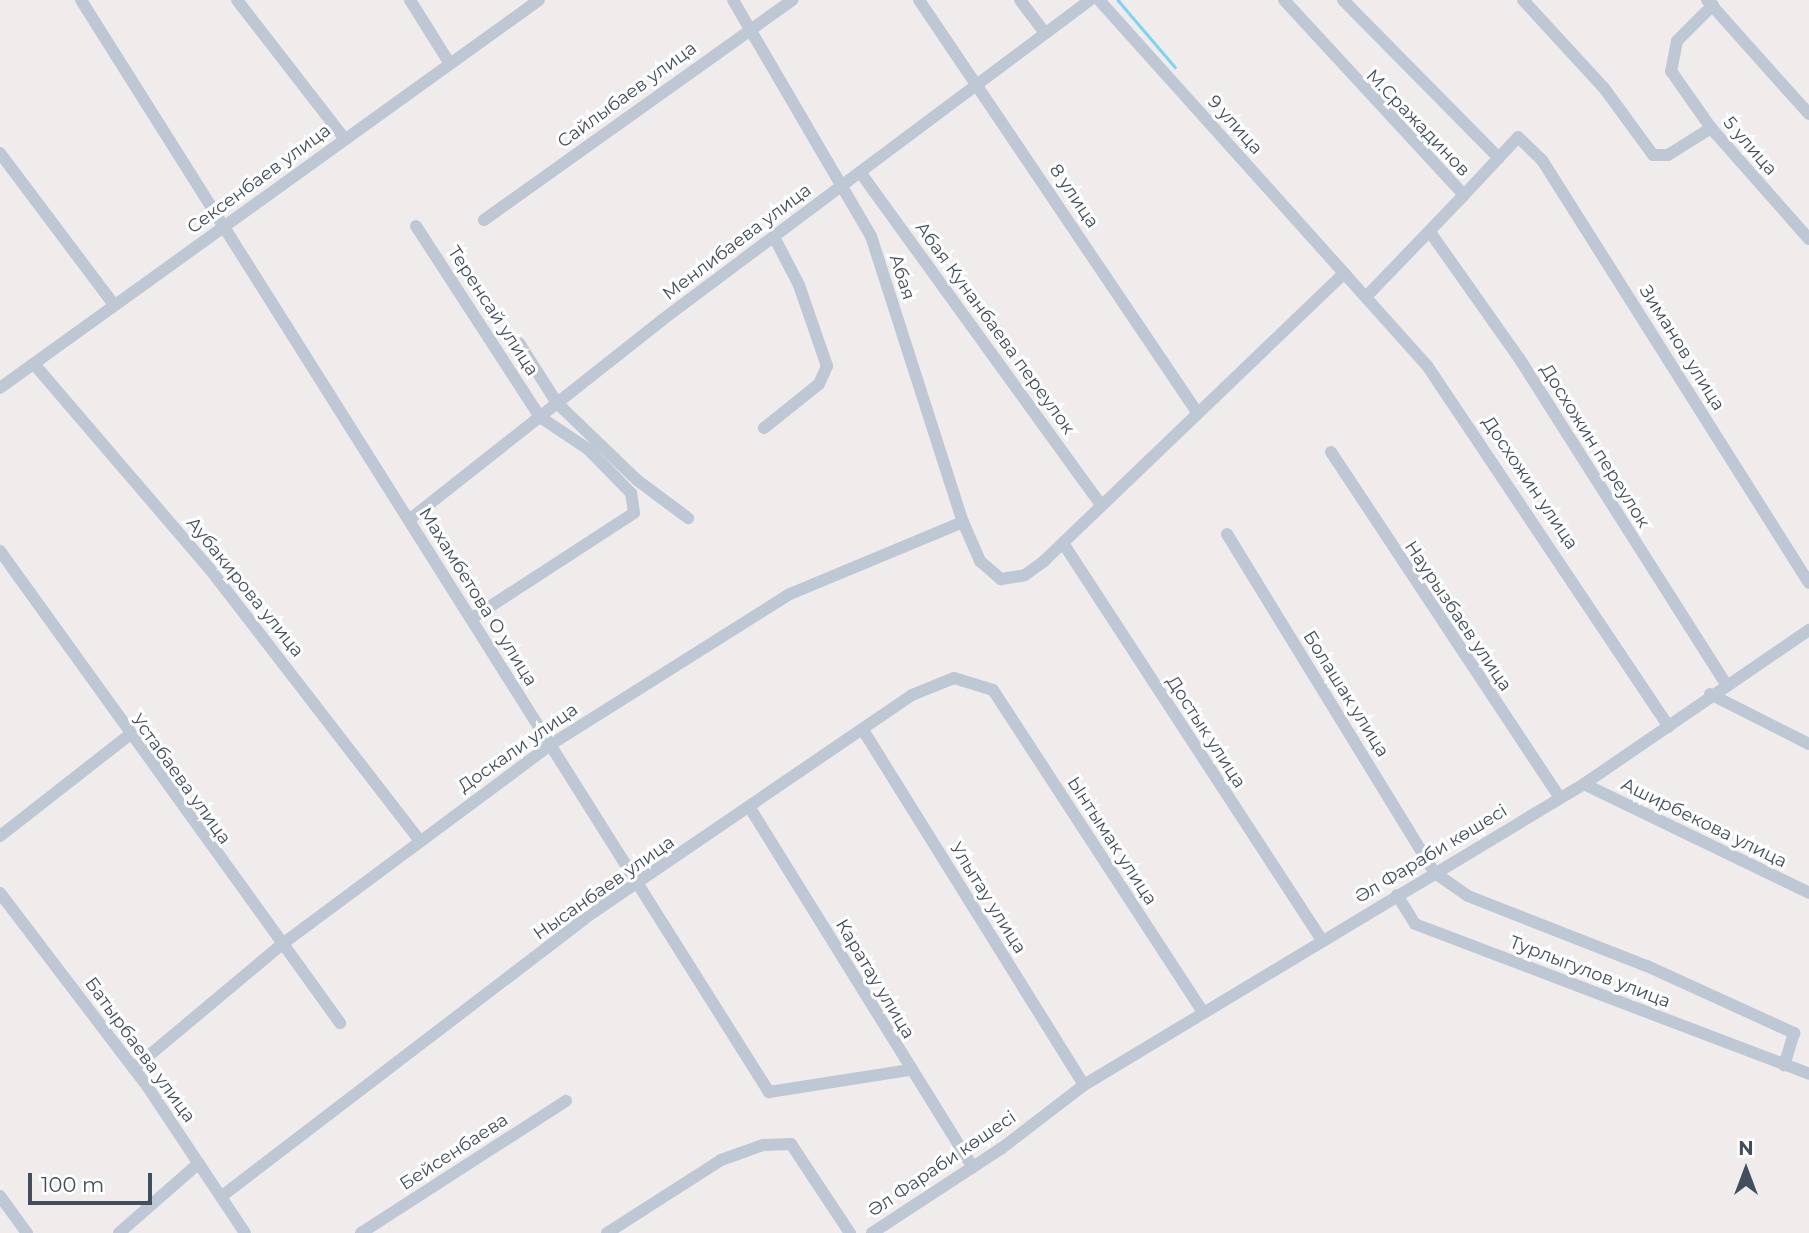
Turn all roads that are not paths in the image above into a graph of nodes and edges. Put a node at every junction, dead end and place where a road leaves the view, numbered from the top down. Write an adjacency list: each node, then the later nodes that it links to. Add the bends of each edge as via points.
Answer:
1 (80, 0): 28 (street, Махамбетова О улица)
2 (237, 0): 21 (street)
3 (410, 0): 17 (street)
4 (538, 0): 17 (street, Сексенбаев улица)
5 (733, 0): 15 (street, Абая)
6 (792, 0): 15 (street, Сайлыбаев улица)
7 (919, 0): 18 (street, 8 улица)
8 (1020, 0): 16 (street)
9 (1090, 0): 16 (street, Менлибаева улица)
10 (1099, 0): 33 (street, 9 улица)
11 (1284, 0): 26 (street, М.Сражадинов)
12 (1343, 0): 23 (street)
13 (1523, 0): 20 (street, via 1653,155 1668,155)
14 (1710, 3): 19 (street); 20 (street, 5 улица, via 1677,41 1671,71)
15 (749, 29): 25 (street, Абая); 27 (street, Сайлыбаев улица)
16 (1045, 33): 18 (street, Менлибаева улица)
17 (450, 64): 21 (street, Сексенбаев улица)
18 (977, 84): 24 (street, Менлибаева улица); 40 (street, 8 улица)
19 (1809, 114)
20 (1711, 128): 32 (street, 5 улица)
21 (345, 139): 28 (street, Сексенбаев улица)
22 (0, 153): 35 (street)
23 (1499, 159): 26 (street); 51 (street, Зиманов улица, via 1518,137 1542,160)
24 (860, 172): 25 (street, Менлибаева улица); 44 (street, Абая Кунанбаева переулок)
25 (839, 188): 31 (street, Менлибаева улица); 47 (street, Абая, via 870,236)
26 (1464, 195): 30 (street, М.Сражадинов)
27 (484, 220)
28 (222, 226): 35 (street, Сексенбаев улица); 46 (street, Махамбетова О улица)
29 (416, 226): 41 (street, Теренсай улица)
30 (1430, 232): 34 (street, М.Сражадинов); 54 (street, Досхожин переулок, via 1519,358)
31 (774, 237): 39 (street, Менлибаева улица); 42 (street, via 799,285 827,366 819,384)
32 (1809, 239)
33 (1344, 273): 34 (street, Досхожин улица); 40 (street)
34 (1366, 298): 57 (street, Досхожин улица, via 1427,367 1531,512)
35 (114, 305): 37 (street, Сексенбаев улица)
36 (519, 343): 39 (street, Теренсай улица)
37 (34, 364): 38 (street, Сексенбаев улица); 66 (street, Аубакирова улица, via 209,568)
38 (0, 388)
39 (557, 402): 41 (street, Менлибаева улица); 45 (street, Теренсай улица, via 637,480)
40 (1198, 413): 44 (street)
41 (540, 416): 46 (street, Менлибаева улица); 52 (street, via 588,449 631,493 634,513)
42 (764, 428)
43 (1331, 452): 63 (street, Наурызбаев улица)
44 (1102, 506): 49 (street)
45 (688, 519)
46 (410, 520): 52 (street, Махамбетова О улица)
47 (963, 522): 49 (street, Абая, via 984,567 1001,579 1025,575); 61 (street, Доскали улица, via 790,594)
48 (1227, 534): 67 (street, Болашак улица)
49 (1063, 543): 72 (street, Достык улица)
50 (0, 551): 59 (street, Устабаева улица)
51 (1809, 583)
52 (471, 619): 61 (street, Махамбетова О улица)
53 (1809, 630): 54 (street, Әл Фараби көшесі)
54 (1726, 683): 56 (street, Әл Фараби көшесі)
55 (993, 690): 58 (street, Нысанбаев улица, via 954,678 912,695); 74 (street, Ынтымак улица)
56 (1710, 694): 57 (street, Әл Фараби көшесі); 60 (street)
57 (1669, 727): 62 (street, Әл Фараби көшесі)
58 (863, 730): 64 (street, Нысанбаев улица); 80 (street, Улытау улица)
59 (128, 736): 65 (street); 73 (street, Устабаева улица)
60 (1809, 744)
61 (550, 745): 66 (street, Доскали улица); 68 (street, Махамбетова О улица)
62 (1584, 785): 63 (street, Әл Фараби көшесі); 70 (street, Аширбекова улица)
63 (1560, 798): 67 (street, Әл Фараби көшесі)
64 (750, 808): 68 (street, Нысанбаев улица); 78 (street, Каратау улица)
65 (0, 836)
66 (419, 840): 73 (street, Доскали улица)
67 (1435, 873): 71 (street, Әл Фараби көшесі); 76 (street, Турлыгулов улица, via 1468,896 1647,966 1794,1033)
68 (638, 886): 78 (street, Махамбетова О улица, via 769,1092); 85 (street, Нысанбаев улица, via 585,918)
69 (0, 893): 77 (street, Батырбаева улица)
70 (1809, 893)
71 (1397, 895): 72 (street, Әл Фараби көшесі); 76 (street, Турлыгулов улица, via 1415,924)
72 (1322, 940): 74 (street, Әл Фараби көшесі)
73 (281, 945): 75 (street, Устабаева улица); 77 (street, Доскали улица)
74 (1202, 1010): 80 (street, Әл Фараби көшесі)
75 (340, 1023)
76 (1784, 1065): 79 (street, Турлыгулов улица)
77 (134, 1068): 82 (street, Батырбаева улица)
78 (910, 1070): 83 (street, Каратау улица)
79 (1809, 1074)
80 (1084, 1085): 83 (street, Әл Фараби көшесі)
81 (566, 1101): 89 (street, Бейсенбаева)
82 (199, 1163): 85 (street, Батырбаева улица); 87 (street)
83 (973, 1167): 92 (street, Әл Фараби көшесі)
84 (0, 1196): 86 (street)
85 (222, 1196): 88 (street, Батырбаева улица)
86 (27, 1233)
87 (119, 1233)
88 (245, 1233)
89 (361, 1233)
90 (607, 1233): 91 (street, via 720,1160 762,1145 791,1144)
91 (850, 1233)
92 (872, 1233)

